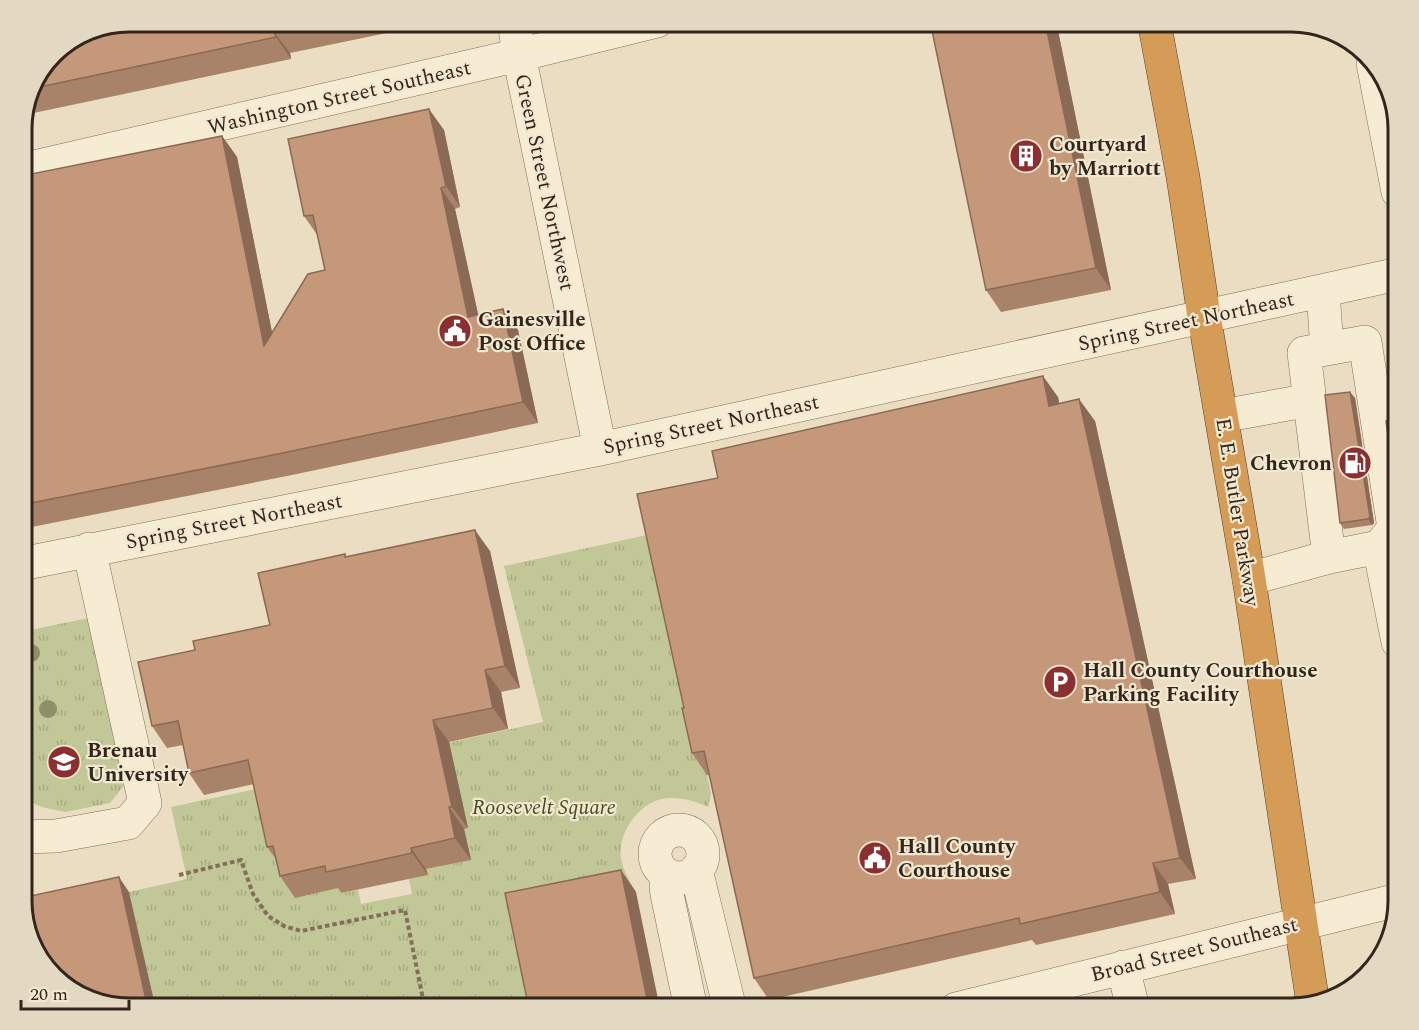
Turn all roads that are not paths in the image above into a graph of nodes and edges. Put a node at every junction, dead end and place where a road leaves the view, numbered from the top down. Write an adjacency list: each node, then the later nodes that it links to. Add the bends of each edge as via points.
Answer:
1 (516, 32): 4 (street, Green Street Northwest)
2 (612, 32): 4 (street, Washington Street Southeast)
3 (1156, 32): 10 (highway, E. E. Butler Parkway)
4 (519, 55): 7 (street, Washington Street Southeast); 14 (street, Green Street Northwest)
5 (1377, 83): 6 (street)
6 (1388, 140)
7 (32, 167)
8 (1388, 276): 9 (street, Spring Street Northeast)
9 (1323, 291): 10 (street, Spring Street Northeast); 11 (street)
10 (1204, 316): 13 (highway, E. E. Butler Parkway); 14 (street, Spring Street Northeast)
11 (1327, 349): 12 (street, via 1304,353); 15 (street, via 1365,342)
12 (1310, 400): 13 (street); 19 (street)
13 (1222, 416): 21 (highway, E. E. Butler Parkway)
14 (600, 449): 18 (street, Spring Street Northeast)
15 (1388, 490)
16 (1388, 536): 17 (street)
17 (1379, 547): 19 (street); 22 (street)
18 (89, 549): 20 (street, Spring Street Northeast); 23 (street, via 145,803 128,823)
19 (1329, 557): 21 (street)
20 (32, 562)
21 (1249, 579): 25 (highway, E. E. Butler Parkway)
22 (1388, 592)
23 (32, 837)
24 (1388, 902): 25 (street, Broad Street Southeast)
25 (1301, 923): 26 (street, Broad Street Southeast); 27 (highway, E. E. Butler Parkway)
26 (1123, 967): 30 (street, Broad Street Southeast); 31 (street)
27 (1312, 996)
28 (689, 998): 29 (street, via 666,887 683,874)
29 (726, 998)
30 (1000, 998)
31 (1130, 998)

